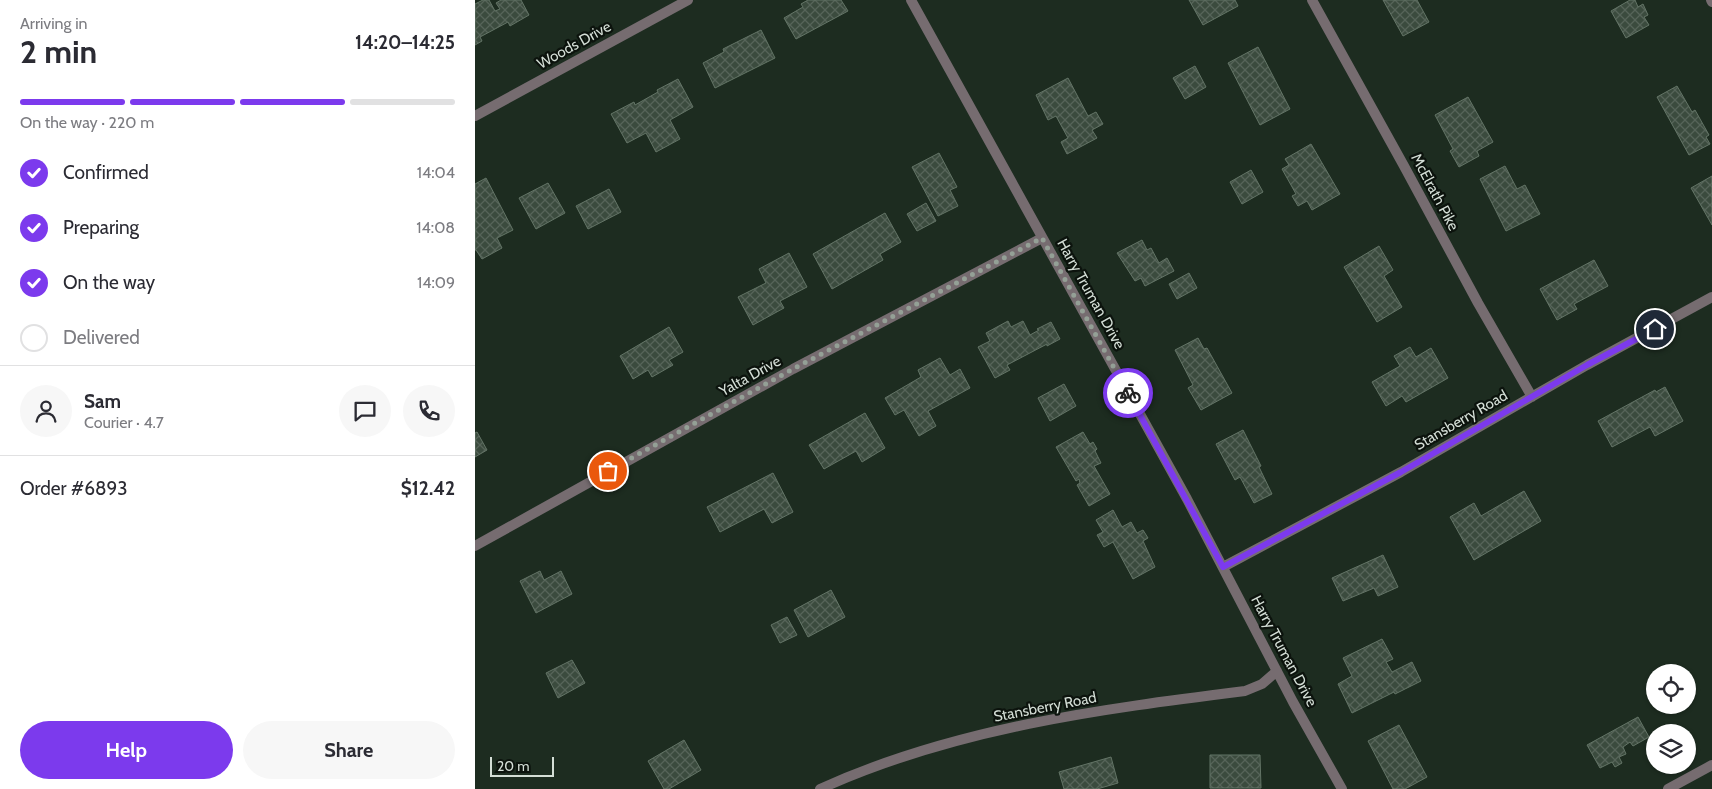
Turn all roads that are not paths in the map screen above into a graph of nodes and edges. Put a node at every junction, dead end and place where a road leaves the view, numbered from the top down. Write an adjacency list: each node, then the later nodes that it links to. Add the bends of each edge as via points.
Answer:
1 (688, 0): 4 (street, Woods Drive)
2 (911, 0): 5 (street, Harry Truman Drive)
3 (1312, 0): 7 (street, McElrath Pike, via 1477,303)
4 (475, 116)
5 (1042, 238): 8 (street, Yalta Drive, via 759,388); 9 (street, Harry Truman Drive)
6 (1712, 297): 7 (street, Stansberry Road)
7 (1532, 397): 9 (street, Stansberry Road, via 1401,472)
8 (475, 546)
9 (1223, 567): 10 (street, Harry Truman Drive)
10 (1277, 671): 12 (street, Stansberry Road, via 1263,684 1245,690 1082,713 943,744); 13 (street, Harry Truman Drive)
11 (1712, 765): 14 (street)
12 (820, 789)
13 (1342, 789)
14 (1668, 789)

